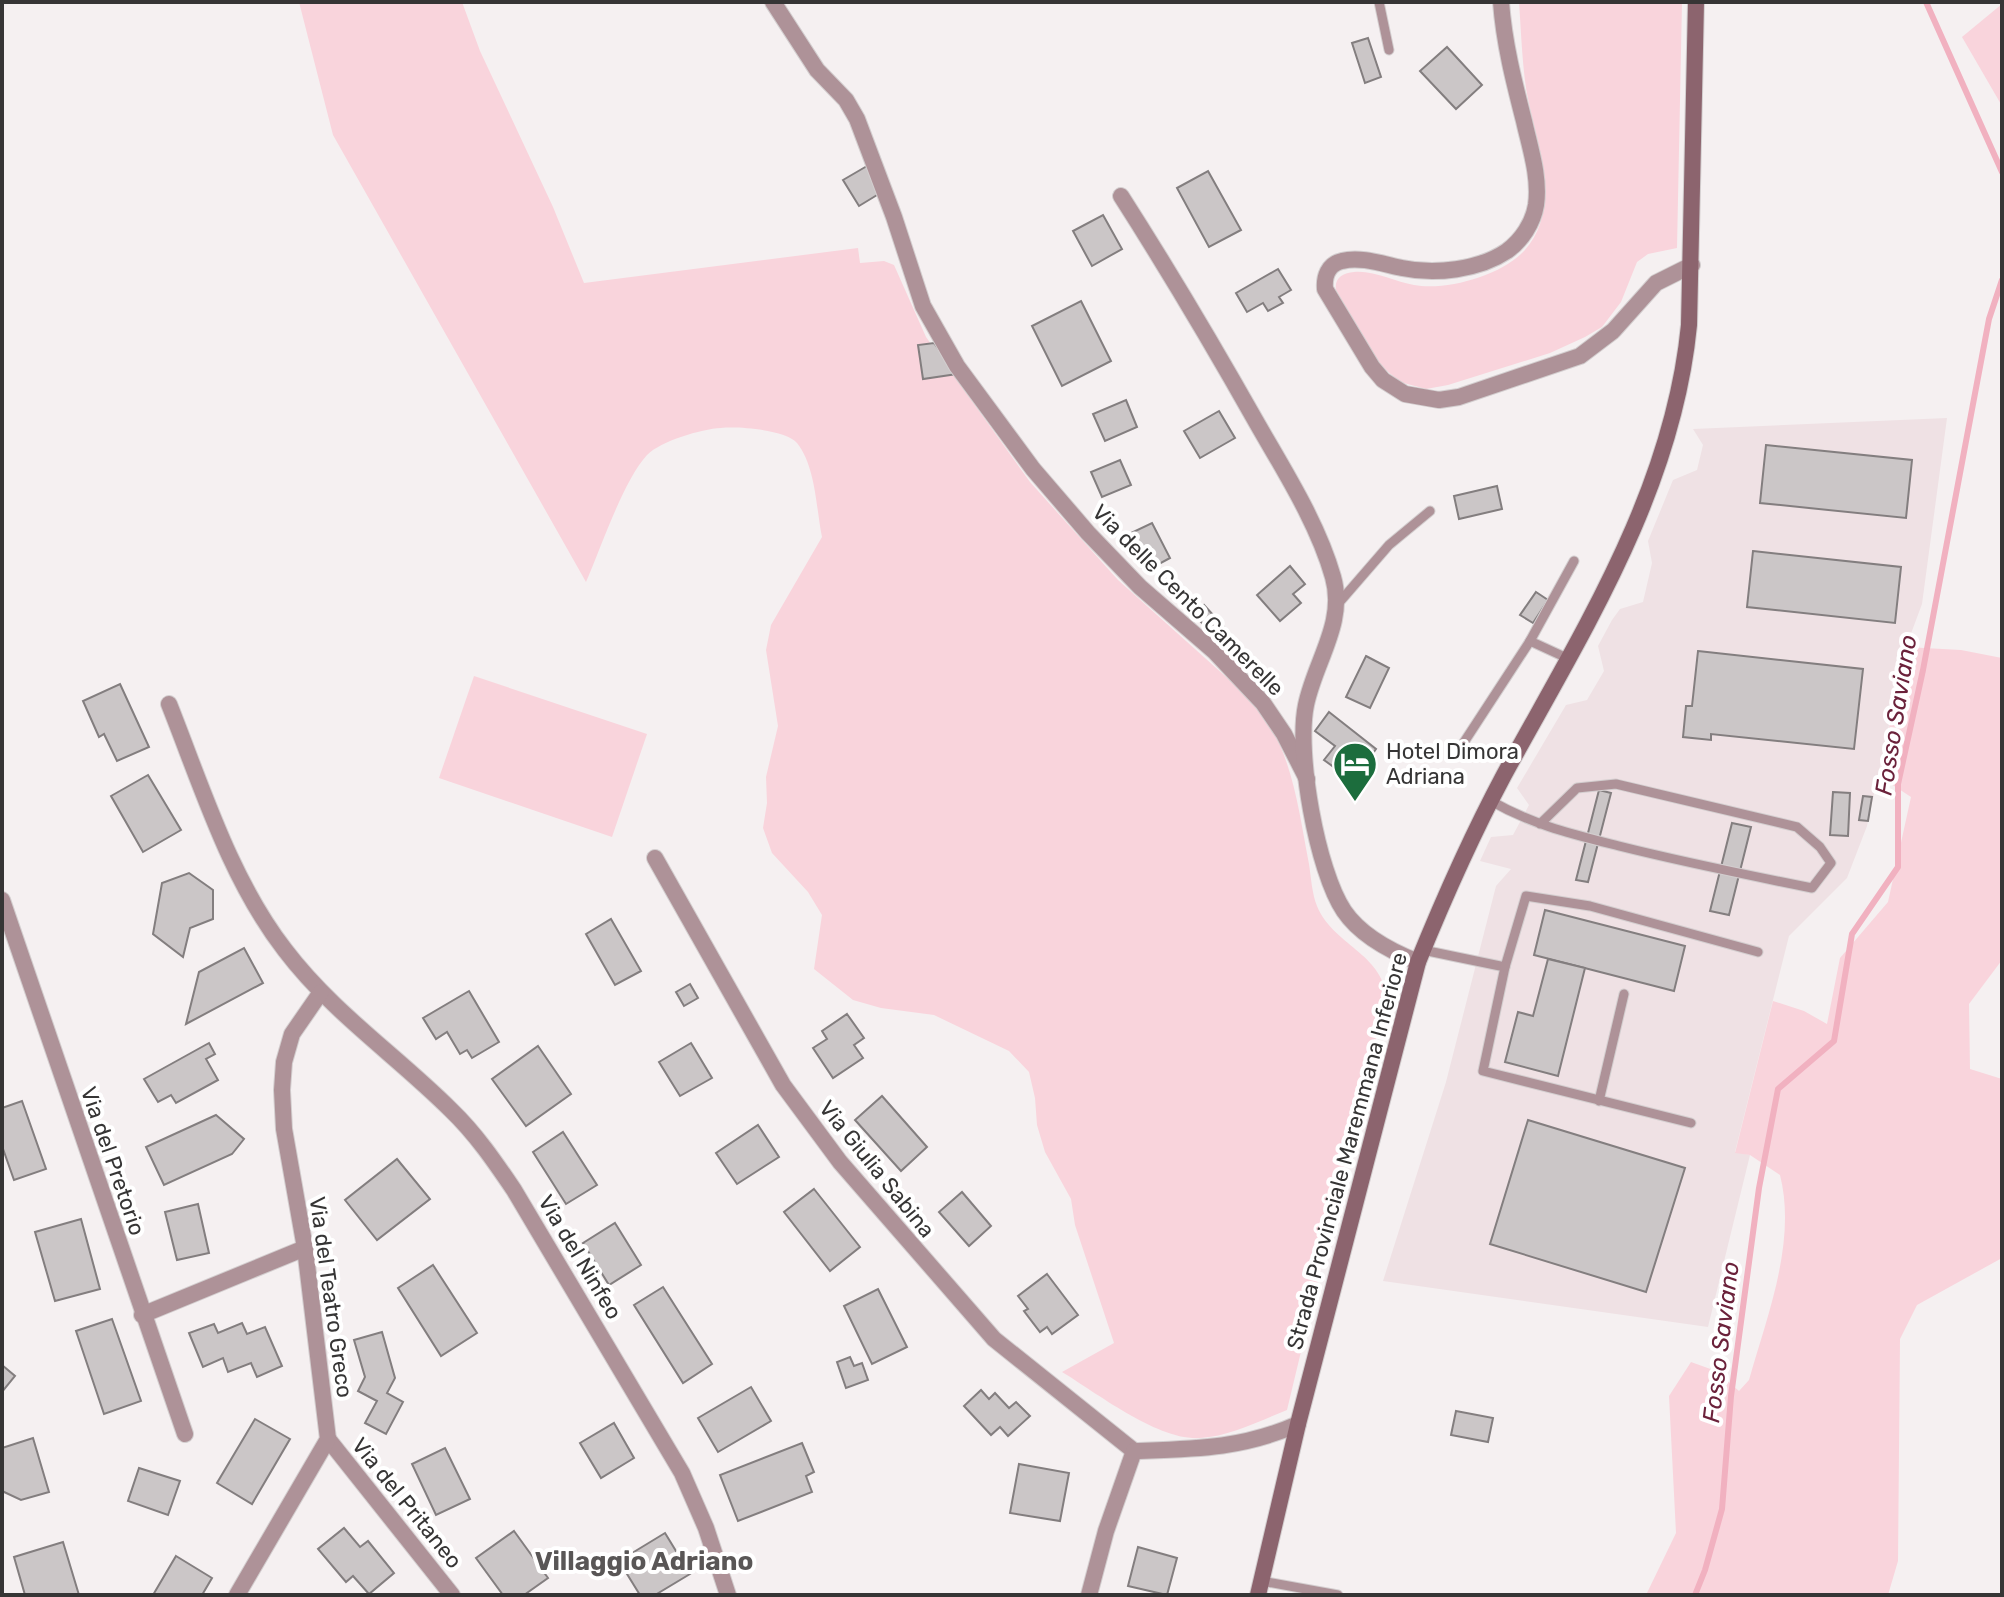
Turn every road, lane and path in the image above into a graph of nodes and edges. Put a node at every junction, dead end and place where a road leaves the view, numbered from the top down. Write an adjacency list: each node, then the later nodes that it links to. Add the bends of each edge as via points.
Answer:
1 (773, 2): 15 (street, Via delle Cento Camerelle, via 857,119 923,306 957,366 1088,533 1263,703)
2 (1379, 2): 5 (lane)
3 (1501, 2): 7 (street, via 1508,56 1535,167 1531,220 1508,250 1471,266 1412,270 1346,260 1333,265 1325,289 1372,367 1383,380 1413,396 1459,397 1561,364 1598,345 1656,283)
4 (1696, 2): 7 (main road, Strada Provinciale Maremmana Inferiore)
5 (1389, 50)
6 (1121, 196): 10 (street, Via delle Cento Camerelle, via 1210,338 1298,496 1331,571)
7 (1692, 265): 12 (main road, Strada Provinciale Maremmana Inferiore, via 1684,375 1670,434 1641,513)
8 (1430, 511): 10 (lane, Via delle Cento Camerelle, via 1389,545)
9 (1574, 561): 11 (lane)
10 (1337, 605): 15 (street, Via delle Cento Camerelle, via 1306,707)
11 (1530, 641): 12 (lane); 14 (lane)
12 (1569, 659): 16 (main road, Strada Provinciale Maremmana Inferiore)
13 (169, 704): 23 (street, Via del Ninfeo, via 248,890 285,950)
14 (1455, 756)
15 (1307, 779): 21 (street, Via delle Cento Camerelle, via 1320,852 1345,911 1379,944)
16 (1491, 801): 17 (lane); 21 (main road, Strada Provinciale Maremmana Inferiore)
17 (1540, 824): 17 (lane, via 1577,788 1616,784 1797,827 1831,863 1812,888)
18 (655, 858): 32 (street, Via Giulia Sabina, via 783,1085 840,1162 994,1339)
19 (2, 900): 28 (street, Via del Pretorio)
20 (1758, 952): 22 (lane, via 1590,906 1526,896)
21 (1420, 956): 22 (lane); 29 (main road, Strada Provinciale Maremmana Inferiore)
22 (1505, 967): 25 (lane, via 1483,1071)
23 (321, 992): 27 (street, Via del Teatro Greco, via 292,1034 282,1081 284,1129); 36 (street, Via del Ninfeo, via 453,1111 500,1169 682,1473)
24 (1624, 994): 25 (lane)
25 (1599, 1101): 26 (lane)
26 (1691, 1123)
27 (305, 1248): 28 (street); 31 (street, Via del Teatro Greco)
28 (142, 1315): 30 (street, Via del Pretorio)
29 (1298, 1424): 32 (street, via 1230,1446); 33 (main road, Strada Provinciale Maremmana Inferiore)
30 (185, 1434)
31 (328, 1439): 34 (street); 35 (street, Via del Pritaneo)
32 (1134, 1451): 37 (street)
33 (1260, 1588): 38 (lane)
34 (237, 1595)
35 (452, 1595)
36 (728, 1595)
37 (1089, 1595)
38 (1338, 1595)

